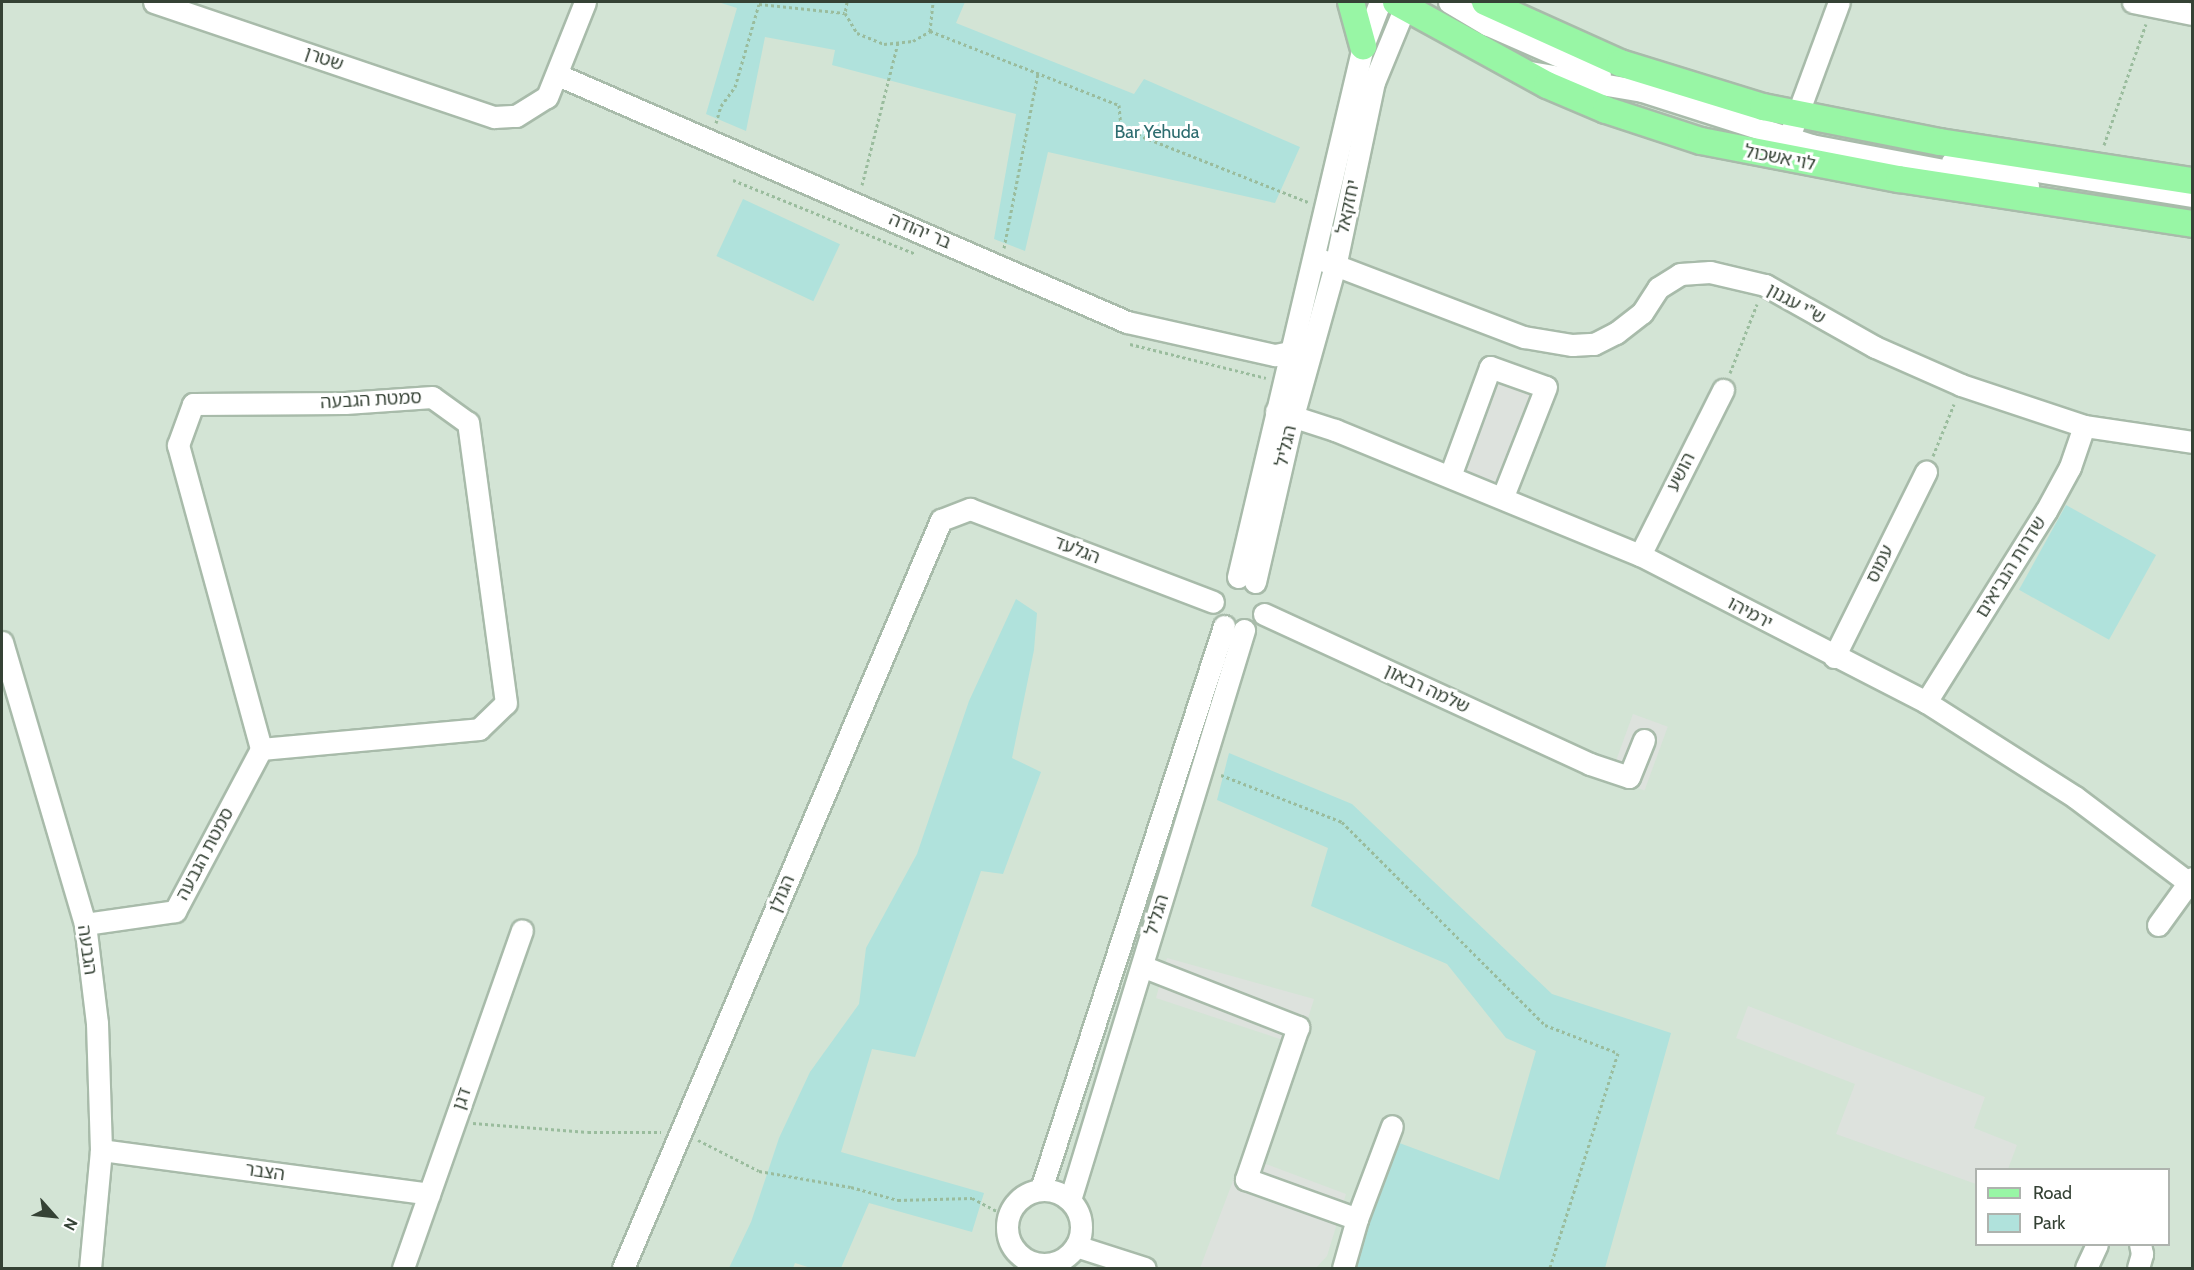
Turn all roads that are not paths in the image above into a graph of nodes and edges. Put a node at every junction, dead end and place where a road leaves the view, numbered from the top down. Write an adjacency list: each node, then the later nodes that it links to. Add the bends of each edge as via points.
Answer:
1 (154, 2): 13 (street, שטרן, via 494,117 516,116 532,108 547,97)
2 (585, 2): 13 (street)
3 (1351, 2): 11 (main road)
4 (1380, 2): 11 (street, יחזקאל)
5 (1449, 2): 14 (street, via 1498,30)
6 (1839, 2): 15 (street)
7 (1403, 3): 12 (main road, לוי אשכול); 22 (street, יחזקאל, via 1374,82)
8 (2142, 3): 10 (street)
9 (1499, 5): 15 (main road, לוי אשכול)
10 (2193, 14)
11 (1363, 46): 21 (street, יחזקאל)
12 (1518, 70): 14 (street); 15 (main road, לוי אשכול, via 1596,106 1668,132)
13 (558, 75): 23 (street, בר יהודה, via 1127,322 1275,355)
14 (1642, 91): 15 (street)
15 (1790, 138): 16 (street); 17 (main road, לוי אשכול); 20 (main road, לוי אשכול)
16 (1909, 161): 18 (street, via 1999,165); 19 (street, via 1990,180)
17 (2193, 181)
18 (2193, 196)
19 (2193, 212)
20 (2193, 224)
21 (1314, 257): 22 (street, ש"י עגנון); 23 (street, יחזקאל)
22 (1336, 262): 25 (street, יחזקאל); 26 (street, ש"י עגנון, via 1524,337 1572,345 1594,344 1616,333 1642,314 1658,288 1680,274 1710,272 1765,285 1875,347 1961,385)
23 (1290, 352): 25 (street, יחזקאל)
24 (1723, 390): 32 (street, הושע)
25 (1285, 413): 29 (street, ירמיהו); 33 (street, הגליל)
26 (2084, 426): 27 (street, ש"י עגנון); 39 (street, שדרות הנביאים, via 2070,466 2046,511)
27 (2193, 442)
28 (1926, 472): 38 (street, עמוס)
29 (1450, 476): 30 (street, ירמיהו); 30 (street, via 1490,367 1546,387)
30 (1503, 496): 32 (street, ירמיהו)
31 (941, 520): 34 (street, הגלעד, via 969,509); 60 (street, הגולן)
32 (1640, 555): 38 (street, ירמיהו)
33 (1246, 580): 34 (street, via 1218,588); 35 (street, via 1265,597)
34 (1213, 602): 36 (street, via 1215,615)
35 (1264, 614): 36 (street); 40 (street, שלמה רבאון, via 1590,764 1629,777)
36 (1234, 628): 46 (street, הגליל, via 1202,768); 49 (street, הגליל)
37 (2, 642): 43 (street, הגבעה)
38 (1834, 657): 39 (street, ירמיהו)
39 (1926, 702): 42 (street, ירמיהו, via 2075,797)
40 (1644, 740)
41 (261, 749): 41 (street, סמטת הגבעה, via 479,729 506,703 468,423 432,397 345,403 193,404 178,445); 43 (street, סמטת הגבעה, via 175,911)
42 (2190, 880): 44 (street)
43 (85, 924): 48 (street, הגבעה, via 97,1023)
44 (2158, 925)
45 (522, 930): 50 (street, דגן)
46 (1142, 966): 51 (street, הגליל); 52 (street, via 1298,1027 1246,1179)
47 (1392, 1126): 52 (street)
48 (101, 1150): 50 (street, הצבר); 58 (street, הגבעה)
49 (1041, 1189): 51 (street, via 1059,1192); 56 (street, via 1018,1200 1008,1217)
50 (429, 1194): 59 (street, דגן)
51 (1070, 1200): 53 (street, via 1081,1226)
52 (1358, 1219): 62 (street)
53 (1076, 1246): 57 (street, via 1058,1261); 61 (street)
54 (2097, 1246): 63 (street)
55 (2140, 1246): 64 (street)
56 (1012, 1259): 57 (street, via 1025,1258)
57 (1044, 1266)
58 (90, 1269)
59 (403, 1269)
60 (623, 1269)
61 (1145, 1269)
62 (1343, 1269)
63 (2086, 1269)
64 (2138, 1269)

